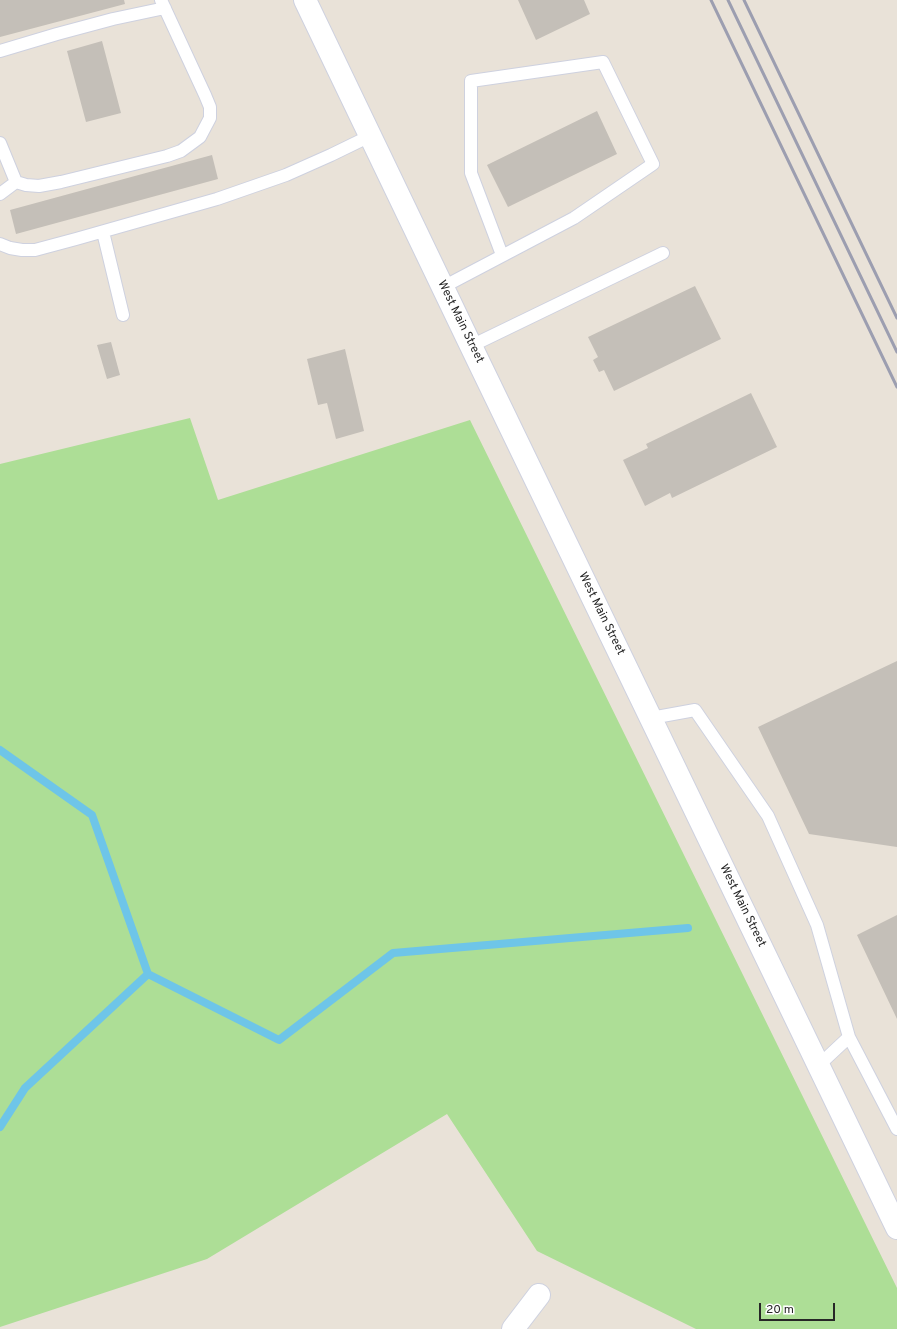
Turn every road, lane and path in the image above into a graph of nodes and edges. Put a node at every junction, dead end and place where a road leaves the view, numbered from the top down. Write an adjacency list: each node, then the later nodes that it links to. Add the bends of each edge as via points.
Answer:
1 (305, 0): 4 (street, West Main Street)
2 (163, 4): 3 (lane); 6 (lane, via 210,107 210,118 200,137 181,151 167,156 39,186)
3 (0, 51)
4 (370, 136): 8 (lane, via 262,184); 12 (street, West Main Street)
5 (0, 143): 6 (lane)
6 (16, 182): 7 (lane)
7 (0, 194)
8 (103, 232): 9 (lane, via 35,250 10,248); 13 (lane)
9 (0, 244)
10 (663, 253): 14 (lane)
11 (502, 255): 11 (lane, via 574,218 653,164 603,62 471,81 470,173); 12 (lane)
12 (443, 287): 14 (street, West Main Street)
13 (123, 315)
14 (471, 346): 15 (street, West Main Street)
15 (651, 718): 16 (lane, via 695,710 768,816 817,925); 17 (street, West Main Street)
16 (849, 1037): 17 (lane); 18 (lane)
17 (819, 1065): 19 (street, West Main Street)
18 (897, 1128)
19 (897, 1228)
20 (539, 1295): 21 (street)
21 (513, 1329)

